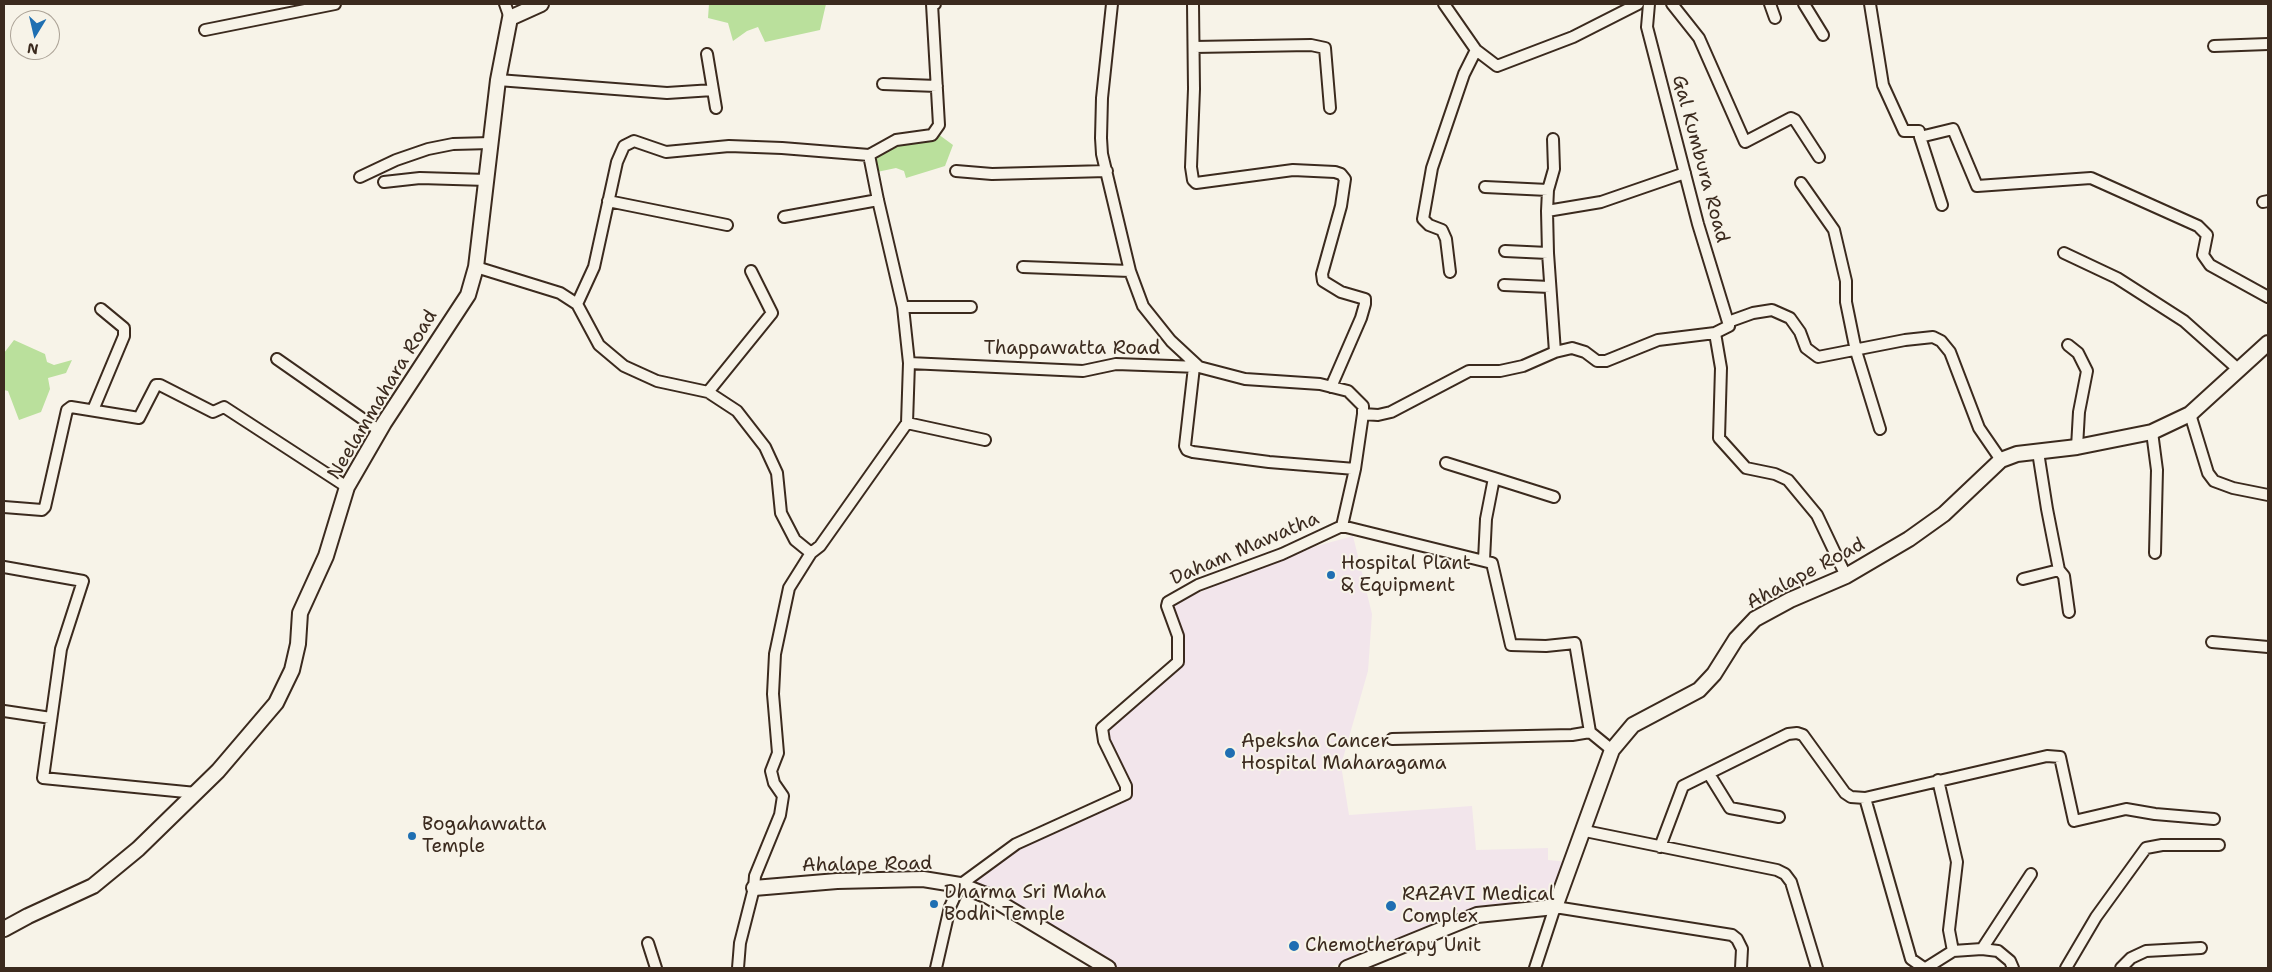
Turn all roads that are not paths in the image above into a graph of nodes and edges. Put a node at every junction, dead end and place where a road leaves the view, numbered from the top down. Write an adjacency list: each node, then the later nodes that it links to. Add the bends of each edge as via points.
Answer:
1 (335, 4): 16 (street)
2 (505, 4): 14 (street)
3 (541, 4): 14 (street)
4 (933, 4): 25 (street)
5 (1112, 4): 34 (street, via 1100,118 1102,154)
6 (1193, 4): 20 (street)
7 (1444, 4): 21 (street)
8 (1638, 4): 21 (street, via 1573,37 1497,66)
9 (1650, 4): 36 (street, Gal Kumbura Road, via 1648,27)
10 (1672, 4): 33 (street, via 1699,38 1745,142 1791,118)
11 (1770, 4): 15 (street)
12 (1804, 4): 17 (street)
13 (1870, 4): 29 (street, via 1883,85 1904,130 1919,131)
14 (510, 18): 23 (street, Neelammahara Road)
15 (1775, 18)
16 (205, 30)
17 (1823, 35)
18 (2268, 44): 19 (street)
19 (2214, 46)
20 (1194, 47): 28 (street, via 1311,45 1325,48); 74 (street, via 1191,176 1196,183 1293,170 1335,172 1345,179 1323,281 1341,292 1365,299 1365,304)
21 (1476, 50): 56 (street, via 1464,74 1432,168 1424,219 1429,225 1442,230)
22 (708, 54): 26 (street)
23 (498, 80): 26 (street, via 667,92); 31 (street, Neelammahara Road)
24 (882, 84): 25 (street)
25 (937, 86): 32 (street, via 939,126 932,135 896,140)
26 (714, 90): 27 (street)
27 (716, 108)
28 (1330, 108)
29 (1920, 137): 45 (street); 59 (street, via 1953,129 1977,186 2091,178 2198,226 2207,235 2203,255 2210,265)
30 (1553, 139): 42 (street, via 1554,169)
31 (491, 143): 37 (street, via 453,144 428,149); 38 (street, Neelammahara Road)
32 (870, 154): 43 (street); 44 (street, via 729,146 666,152 634,141 624,146 617,162)
33 (1819, 157)
34 (1107, 170): 35 (street, via 992,174); 55 (street)
35 (956, 171)
36 (1685, 173): 46 (street, via 1600,202); 64 (street, Gal Kumbura Road)
37 (360, 177)
38 (486, 180): 39 (street, via 420,178); 52 (street, Neelammahara Road)
39 (384, 182)
40 (1801, 183): 68 (street, via 1834,230 1846,281 1846,302)
41 (1485, 187): 42 (street)
42 (1548, 190): 46 (street)
43 (878, 200): 47 (street); 61 (street)
44 (608, 201): 48 (street); 60 (street, via 594,267)
45 (1942, 205)
46 (1547, 211): 50 (street)
47 (784, 217)
48 (727, 225)
49 (1506, 251): 50 (street)
50 (1548, 253): 58 (street)
51 (2064, 253): 73 (street, via 2117,278 2184,321)
52 (476, 266): 60 (street, via 560,293); 81 (street, Neelammahara Road, via 468,295)
53 (1023, 267): 55 (street)
54 (751, 270): 75 (street, via 772,313)
55 (1130, 271): 72 (street, via 1143,306)
56 (1450, 272)
57 (1504, 286): 58 (street)
58 (1550, 287): 69 (street)
59 (2268, 297)
60 (577, 304): 75 (street, via 599,345 624,366 657,381)
61 (904, 307): 62 (street); 71 (street)
62 (971, 307)
63 (101, 309): 76 (street, via 124,328 124,336)
64 (1728, 322): 65 (street, via 1729,326); 68 (street, via 1753,312 1772,310 1790,318 1806,348 1818,357)
65 (1715, 333): 69 (street, via 1658,340 1606,361 1597,361 1572,348); 100 (street, via 1721,368 1719,438 1746,468 1788,480 1817,515)
66 (2268, 343): 73 (street, Ahalape Road)
67 (2068, 345): 84 (street, via 2078,353 2087,371 2079,412)
68 (1856, 351): 80 (street); 86 (street, via 1905,340 1933,337 1941,341 1950,352 1979,428)
69 (1555, 352): 77 (street, via 1500,372 1468,371 1391,412)
70 (277, 359): 81 (street)
71 (909, 363): 72 (street, Thappawatta Road, via 1082,371 1116,364); 79 (street)
72 (1197, 367): 74 (street, via 1245,379); 88 (street, via 1187,450 1269,462)
73 (2239, 370): 78 (street, Ahalape Road)
74 (1332, 387): 77 (street, via 1348,391 1357,398)
75 (708, 392): 95 (street, via 737,411 765,447 777,473 781,513 795,540)
76 (93, 410): 90 (street, via 139,418 156,385 160,385 213,412 224,407); 93 (street, via 67,410 45,507 42,510)
77 (1363, 414): 88 (street, Daham Mawatha)
78 (2190, 414): 82 (street, Ahalape Road); 91 (street, via 2208,473 2214,481)
79 (907, 423): 83 (street); 95 (street, via 820,546)
80 (1880, 429)
81 (380, 431): 90 (street, Neelammahara Road)
82 (2152, 432): 84 (street, Ahalape Road); 96 (street, via 2157,479)
83 (985, 440)
84 (2077, 447): 85 (street, Ahalape Road)
85 (2038, 452): 86 (street, Ahalape Road); 99 (street)
86 (2001, 460): 100 (street, Ahalape Road, via 1944,514 1910,539)
87 (1446, 463): 89 (street)
88 (1355, 468): 94 (street, Daham Mawatha)
89 (1494, 478): 92 (street); 97 (street, via 1486,519)
90 (347, 487): 112 (street, Neelammahara Road, via 326,556 300,613 292,670 276,703)
91 (2268, 495)
92 (1554, 497)
93 (4, 507)
94 (1342, 526): 97 (street); 120 (street, Daham Mawatha, via 1282,554 1198,585 1168,602 1166,606 1178,636 1178,662 1102,728 1104,741 1126,786 1126,794 1016,844)
95 (811, 553): 121 (street, via 789,588 775,654 773,694 778,753 771,771 783,796 780,815 754,876)
96 (2155, 553)
97 (1484, 560): 107 (street, via 1492,563 1511,645 1575,643)
98 (4, 567): 106 (street, via 83,581 61,649)
99 (2059, 570): 101 (street); 102 (street, via 2064,576)
100 (1846, 576): 109 (street, Ahalape Road, via 1755,619 1736,639 1714,674 1699,690 1633,725)
101 (2023, 579)
102 (2069, 612)
103 (2212, 642): 104 (street)
104 (2268, 647)
105 (4, 711): 106 (street)
106 (52, 718): 112 (street, via 43,778)
107 (1590, 732): 108 (street); 109 (street)
108 (1392, 739)
109 (1612, 750): 116 (street, Ahalape Road)
110 (1709, 774): 113 (street, via 1788,734 1797,733 1803,735 1845,793 1851,798); 114 (street, via 1730,808); 118 (street, via 1683,786)
111 (1938, 780): 113 (street); 115 (street, via 2047,756 2060,757 2074,821 2126,809); 127 (street, via 1956,862 1949,930)
112 (196, 793): 123 (street, Neelammahara Road, via 138,849 93,886)
113 (1865, 798): 136 (street, via 1911,959)
114 (1779, 817)
115 (2214, 819)
116 (1584, 831): 118 (street); 122 (street, Ahalape Road)
117 (2219, 845): 138 (street, via 2146,848 2096,917)
118 (1660, 848): 135 (street, via 1785,874 1791,882)
119 (2031, 874): 126 (street)
120 (960, 885): 121 (street, Ahalape Road, via 923,880 837,881); 130 (street, Daham Mawatha, via 950,907); 131 (street, Ahalape Road, via 988,896)
121 (754, 888): 129 (street, via 740,943)
122 (1556, 907): 132 (street, via 1477,915); 133 (street); 134 (street, via 1732,935 1742,950)
123 (4, 929)
124 (648, 943): 128 (street)
125 (2201, 948): 139 (street, via 2146,951 2131,958)
126 (1982, 949): 127 (street); 137 (street, via 1998,951 2010,960)
127 (1954, 951): 136 (street)
128 (656, 968)
129 (738, 968)
130 (936, 968)
131 (1108, 968)
132 (1347, 968)
133 (1535, 968)
134 (1741, 968)
135 (1817, 968)
136 (1925, 968)
137 (2013, 968)
138 (2066, 968)
139 (2121, 968)

